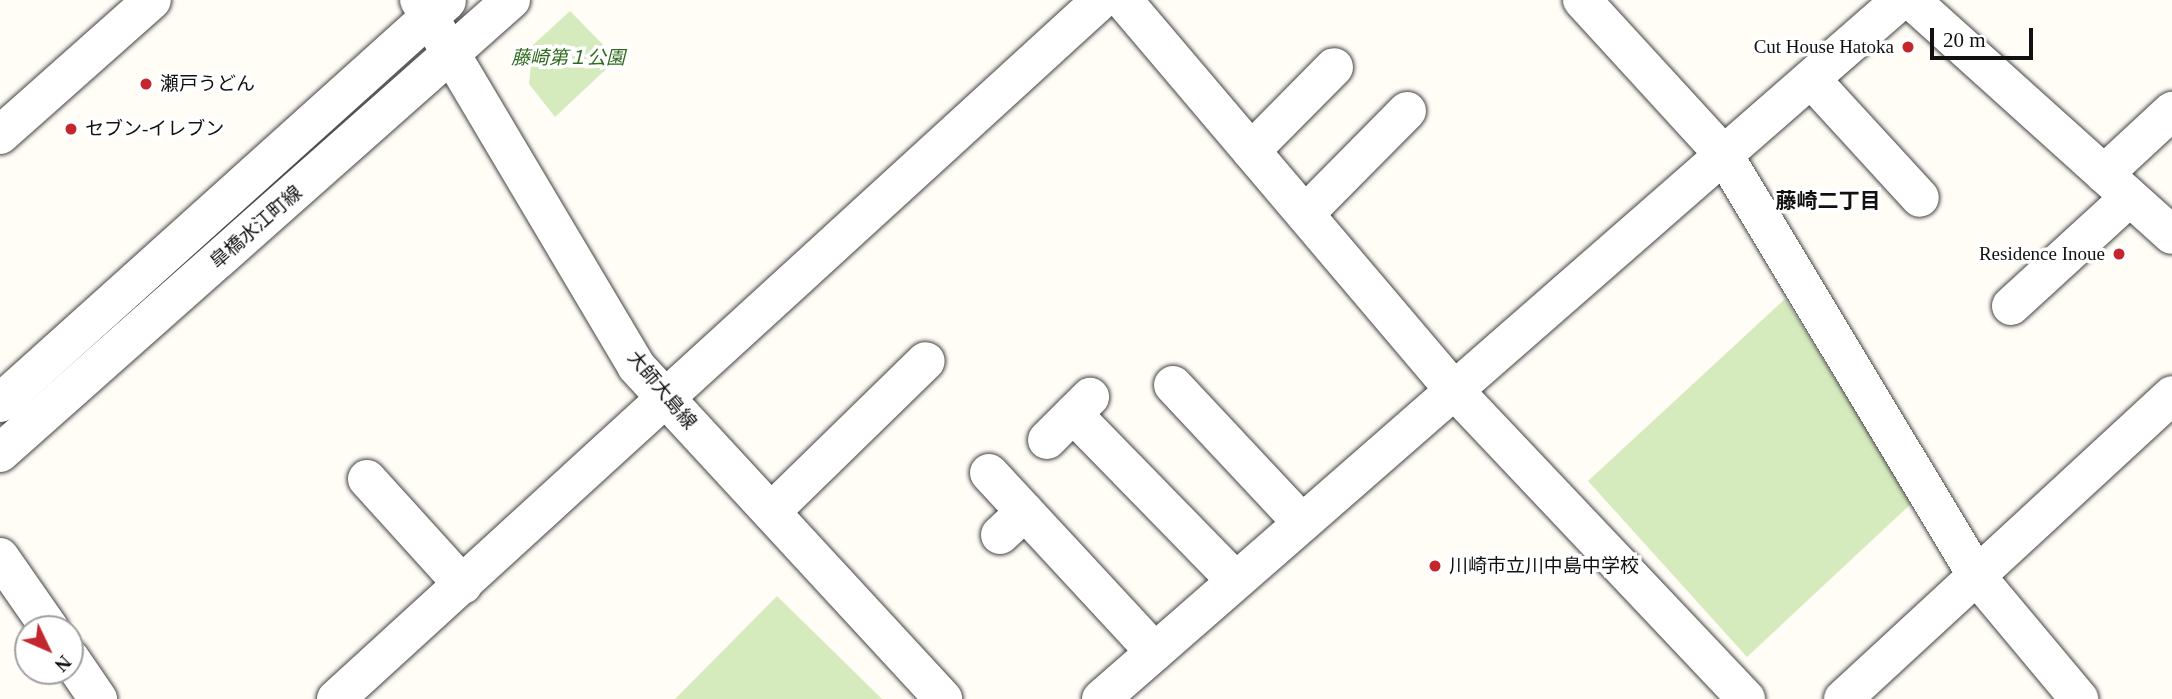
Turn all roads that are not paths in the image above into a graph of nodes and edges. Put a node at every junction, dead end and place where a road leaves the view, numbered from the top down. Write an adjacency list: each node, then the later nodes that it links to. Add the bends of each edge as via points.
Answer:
1 (152, 0): 14 (street)
2 (510, 0): 9 (street, 皐橋水江町線)
3 (1101, 0): 26 (street)
4 (1123, 0): 15 (street)
5 (1582, 0): 16 (street)
6 (1901, 0): 11 (street)
7 (1911, 0): 17 (street)
8 (433, 6): 9 (street, 大師大島線); 27 (street, 皐橋水江町線)
9 (453, 53): 26 (street, 大師大島線, via 636,366); 29 (street, 皐橋水江町線)
10 (1334, 66): 15 (street)
11 (1811, 79): 16 (street); 18 (street)
12 (1407, 111): 19 (street)
13 (2172, 111): 17 (street)
14 (0, 135)
15 (1251, 151): 19 (street)
16 (1724, 155): 24 (street); 35 (street)
17 (2117, 185): 20 (street); 21 (street)
18 (1920, 198)
19 (1305, 214): 24 (street)
20 (2172, 235)
21 (2011, 306)
22 (926, 361): 32 (street)
23 (1173, 385): 33 (street)
24 (1454, 390): 33 (street); 43 (street)
25 (2172, 395): 35 (street)
26 (667, 400): 32 (street, 大師大島線); 37 (street)
27 (0, 403)
28 (1047, 440): 36 (street, via 1083,404)
29 (0, 453)
30 (989, 473): 39 (street, via 1012,523)
31 (367, 479): 37 (street)
32 (771, 512): 41 (street, 大師大島線)
33 (1302, 523): 36 (street)
34 (0, 556): 38 (street)
35 (1978, 578): 44 (street, via 1956,593); 45 (street)
36 (1236, 582): 39 (street)
37 (463, 585): 40 (street)
38 (40, 615)
39 (1155, 652): 42 (street)
40 (337, 699)
41 (943, 699)
42 (1101, 699)
43 (1746, 699)
44 (1843, 699)
45 (2079, 699)

